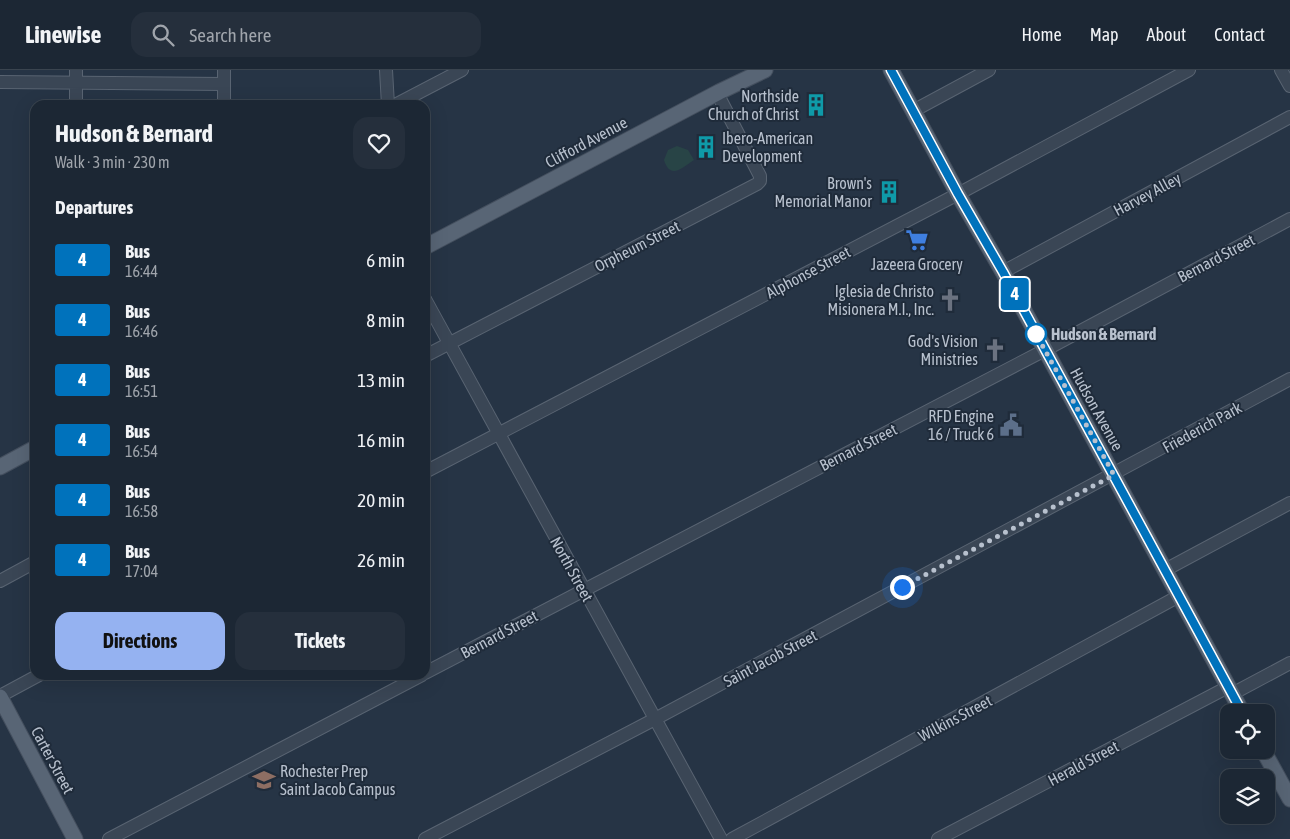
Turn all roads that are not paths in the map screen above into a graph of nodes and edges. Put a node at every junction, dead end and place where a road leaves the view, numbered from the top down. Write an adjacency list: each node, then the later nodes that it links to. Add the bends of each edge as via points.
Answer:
1 (224, 70): 11 (street)
2 (386, 70): 16 (street)
3 (462, 70): 17 (street)
4 (765, 70): 13 (main road, Clifford Avenue)
5 (891, 70): 18 (main road, Hudson Avenue)
6 (989, 70): 18 (street)
7 (1189, 70): 20 (street, Alphonse Street)
8 (1281, 70): 12 (street)
9 (76, 76): 10 (street); 11 (street); 14 (street)
10 (0, 82)
11 (224, 84): 15 (street)
12 (1290, 86)
13 (716, 93): 22 (main road, Clifford Avenue); 25 (street, Orpheum Street, via 760,176 757,184)
14 (76, 100)
15 (224, 100)
16 (388, 100)
17 (405, 100)
18 (913, 111): 20 (main road, Hudson Avenue)
19 (1290, 117): 23 (street, Harvey Alley)
20 (958, 194): 23 (main road, Hudson Avenue); 29 (street, Alphonse Street)
21 (1290, 219): 26 (street, Bernard Street)
22 (430, 244)
23 (1003, 272): 26 (main road, Hudson Avenue)
24 (430, 308): 25 (street, North Street)
25 (449, 344): 27 (street, Orpheum Street); 29 (street, North Street)
26 (1045, 350): 33 (main road, Hudson Avenue); 38 (street, Bernard Street)
27 (430, 354)
28 (1290, 379): 33 (street, Friederich Park)
29 (498, 434): 32 (street, Alphonse Street); 38 (street, North Street)
30 (30, 451): 31 (main road)
31 (0, 466)
32 (430, 469)
33 (1114, 475): 36 (main road, Hudson Avenue); 47 (street, Saint Jacob Street)
34 (1290, 503): 36 (street)
35 (30, 565): 37 (street)
36 (1165, 570): 39 (main road, Hudson Avenue)
37 (0, 581)
38 (584, 590): 41 (street, Bernard Street); 47 (street, North Street)
39 (1179, 596): 44 (main road, Hudson Avenue); 54 (street, Wilkins Street)
40 (1290, 663): 44 (street, Herald Street)
41 (430, 670)
42 (30, 680): 45 (street)
43 (412, 680): 51 (street)
44 (1230, 690): 46 (main road, Hudson Avenue); 55 (street, Herald Street)
45 (0, 696): 50 (main road, Carter Street)
46 (1238, 704)
47 (655, 719): 52 (street, Saint Jacob Street); 53 (street, North Street)
48 (1268, 759): 49 (main road)
49 (1290, 799)
50 (75, 839)
51 (109, 839)
52 (425, 839)
53 (721, 839)
54 (732, 839)
55 (938, 839)

